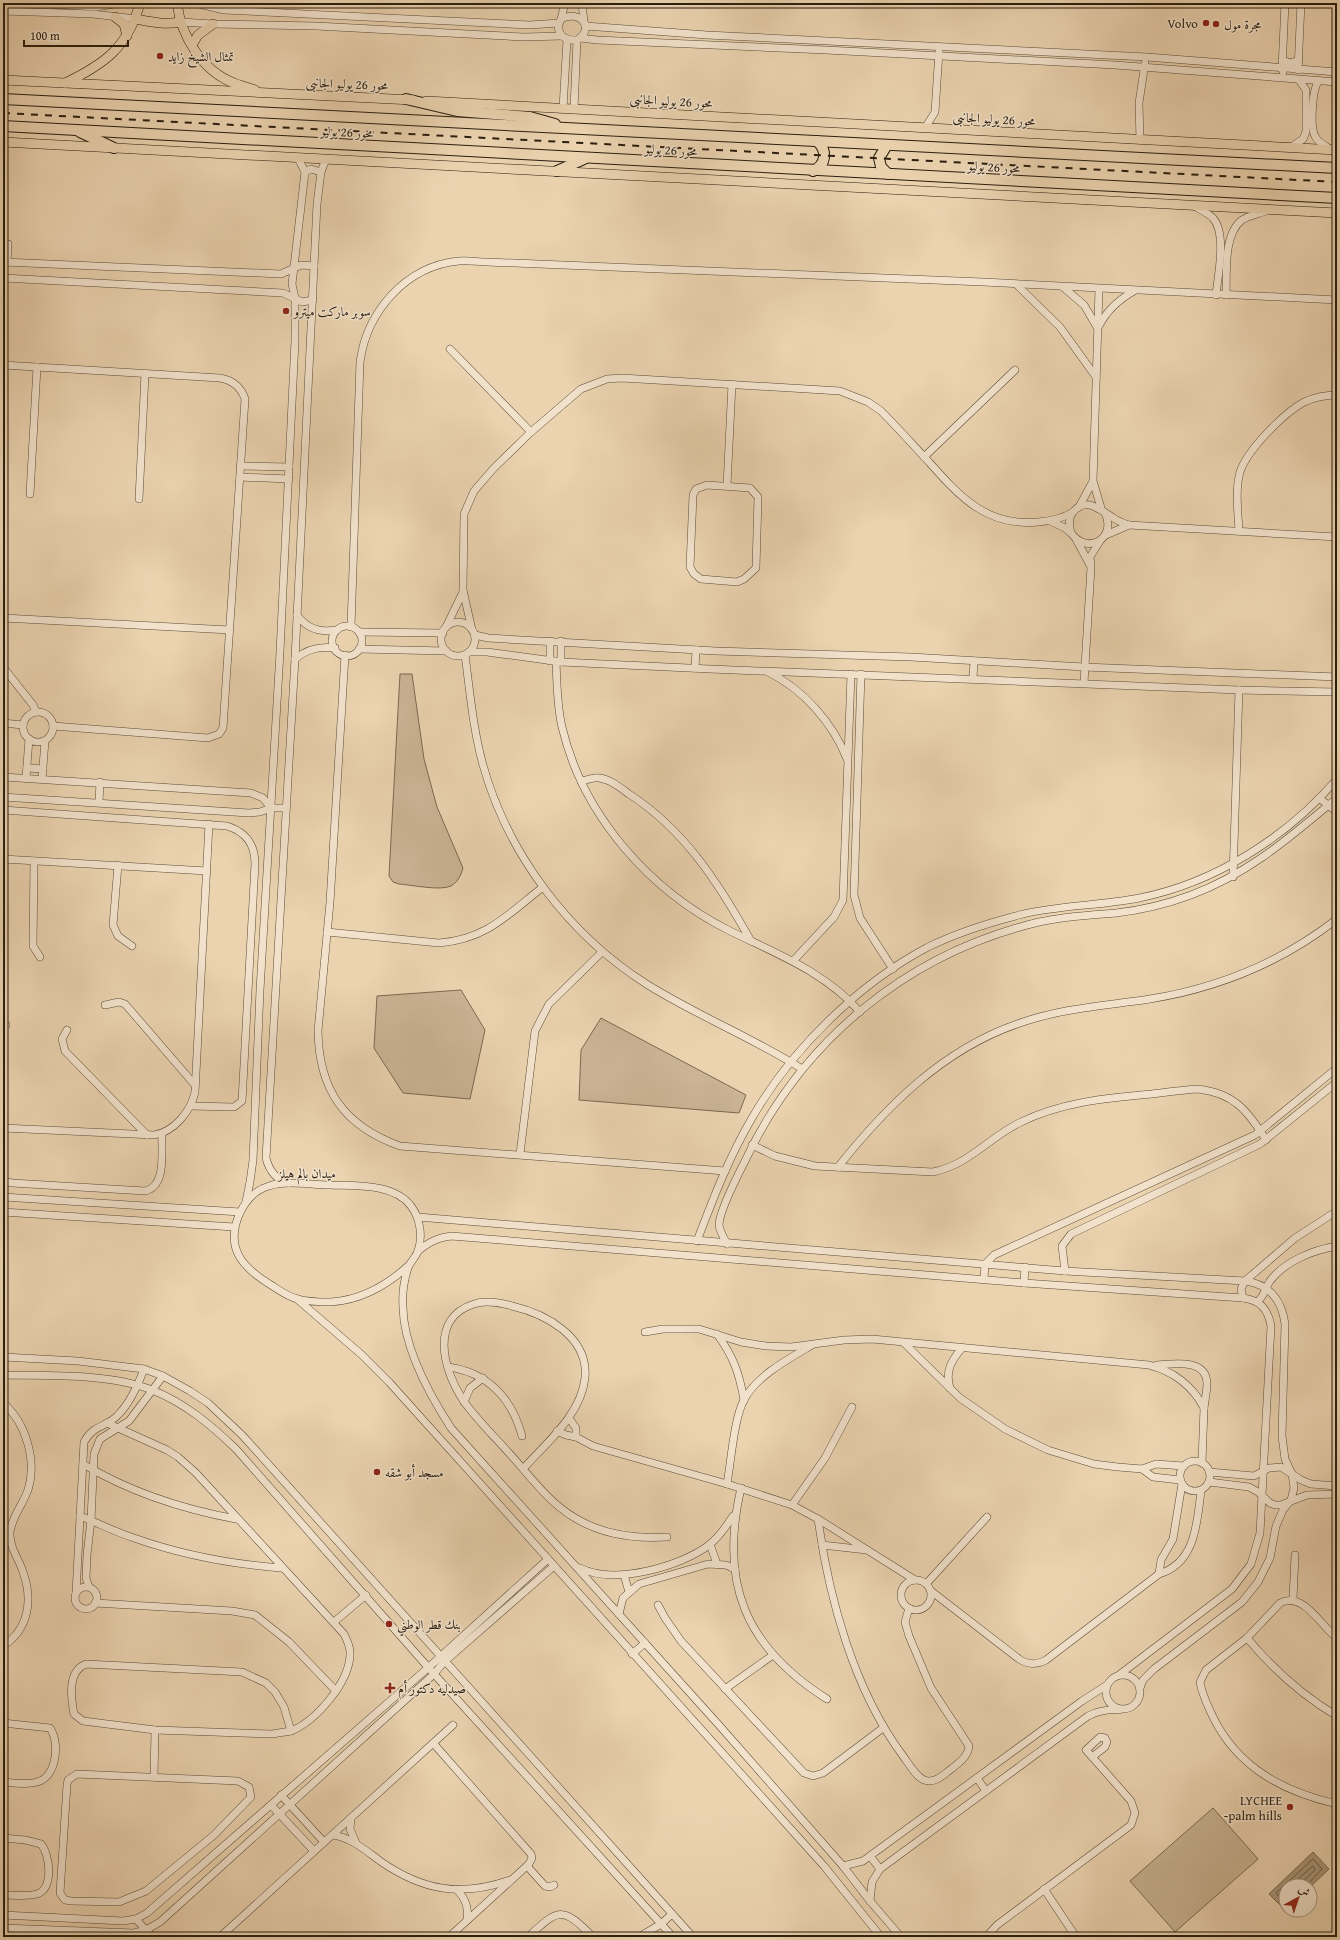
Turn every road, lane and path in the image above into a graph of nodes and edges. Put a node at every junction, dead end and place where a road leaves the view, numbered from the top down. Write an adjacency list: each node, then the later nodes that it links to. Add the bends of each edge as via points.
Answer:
1 (34, 3): 2 (street, via 103,7)
2 (120, 3)
3 (140, 3): 13 (main road)
4 (177, 3): 16 (main road)
5 (195, 3): 11 (street, via 224,10)
6 (565, 3): 15 (street)
7 (582, 3): 18 (street)
8 (1285, 3): 38 (street)
9 (1301, 3): 39 (street)
10 (3, 10): 12 (street)
11 (290, 14): 14 (street); 19 (street)
12 (115, 17): 13 (street); 22 (main road, via 124,24)
13 (136, 19): 16 (main road, via 158,24); 22 (main road)
14 (403, 19): 15 (street, via 530,25); 20 (street)
15 (560, 21): 18 (street, via 567,16 574,16); 23 (street, via 558,27)
16 (181, 22): 17 (street); 27 (main road)
17 (213, 24): 19 (street); 27 (main road, via 198,35)
18 (585, 24): 21 (street); 24 (street, via 584,33)
19 (289, 26): 20 (street)
20 (402, 30): 23 (street)
21 (707, 35): 25 (street); 29 (street)
22 (127, 36): 51 (main road, via 99,66)
23 (564, 38): 24 (street); 55 (street)
24 (579, 39): 29 (street); 56 (street)
25 (813, 39): 26 (street); 31 (street)
26 (827, 40): 28 (street); 32 (street)
27 (192, 45): 52 (main road, via 202,60 217,73 233,83)
28 (924, 45): 30 (street); 35 (street)
29 (707, 46): 31 (street)
30 (939, 46): 33 (street); 36 (street)
31 (812, 49): 32 (street)
32 (826, 50): 35 (street)
33 (1035, 51): 34 (street); 40 (street)
34 (1058, 53): 37 (street); 41 (street)
35 (923, 55): 36 (street)
36 (939, 56): 40 (street); 59 (street, via 935,112)
37 (1147, 57): 42 (street); 43 (street)
38 (1282, 60): 39 (street, via 1290,63); 43 (street)
39 (1299, 60): 44 (street)
40 (1034, 61): 41 (street)
41 (1058, 62): 42 (street)
42 (1144, 67): 46 (street); 61 (street, via 1139,103)
43 (1282, 68): 44 (street); 46 (street)
44 (1298, 70): 45 (street)
45 (1337, 72)
46 (1286, 79): 48 (street)
47 (3, 80): 51 (main road, محور 26 يوليو الجانبى)
48 (1299, 80): 49 (street); 66 (street, via 1306,90 1306,132 1303,139)
49 (1318, 81): 50 (street); 67 (street, via 1313,91 1314,133 1318,140)
50 (1337, 82)
51 (63, 84): 52 (main road, محور 26 يوليو الجانبى)
52 (268, 94): 54 (main road, محور 26 يوليو الجانبى)
53 (3, 99): 58 (highway, محور 26 يوليو)
54 (406, 99): 55 (main road, محور 26 يوليو الجانبى); 58 (highway, via 457,111 530,117)
55 (563, 108): 56 (main road, محور 26 يوليو الجانبى)
56 (574, 109): 59 (main road, محور 26 يوليو الجانبى)
57 (3, 126): 60 (highway, محور 26 يوليو)
58 (562, 128): 62 (highway, محور 26 يوليو)
59 (925, 128): 61 (main road, محور 26 يوليو الجانبى)
60 (74, 130): 65 (highway); 69 (highway, محور 26 يوليو)
61 (1140, 140): 66 (main road, محور 26 يوليو الجانبى)
62 (817, 141): 64 (highway, محور 26 يوليو); 73 (highway, via 824,149 824,160 822,165)
63 (3, 142): 65 (main road)
64 (887, 145): 71 (highway, محور 26 يوليو); 76 (highway, via 879,158 881,167)
65 (114, 148): 68 (main road)
66 (1289, 148): 67 (main road, محور 26 يوليو الجانبى)
67 (1334, 150)
68 (298, 158): 70 (main road); 74 (street)
69 (587, 158): 72 (highway); 73 (highway, محور 26 يوليو)
70 (326, 159): 72 (main road); 75 (street)
71 (1337, 168)
72 (557, 171): 78 (main road)
73 (813, 171): 76 (highway, محور 26 يوليو)
74 (304, 172): 75 (street, via 311,169); 86 (street)
75 (321, 172): 85 (street)
76 (888, 174): 77 (highway, محور 26 يوليو)
77 (1337, 198)
78 (1192, 205): 79 (main road); 81 (street, via 1214,219)
79 (1269, 209): 80 (main road); 82 (street, via 1242,220)
80 (1337, 213)
81 (1220, 232): 82 (street, via 1226,230); 88 (street)
82 (1231, 233): 89 (street)
83 (8, 244): 84 (street)
84 (5, 262): 86 (street, via 281,274)
85 (314, 266): 86 (street, via 301,264); 97 (street)
86 (294, 268): 96 (street, via 292,284)
87 (3, 278): 96 (street, via 283,294)
88 (1218, 279): 89 (street); 94 (street)
89 (1227, 280): 95 (street)
90 (1017, 285): 91 (street); 105 (street, via 1060,327); 130 (street, via 459,261 437,266 416,275 398,288 382,305 370,324 362,345)
91 (1062, 287): 92 (street); 99 (street, via 1084,305)
92 (1099, 289): 93 (street); 99 (street)
93 (1134, 291): 94 (street); 99 (street, via 1108,311)
94 (1216, 295): 95 (street)
95 (1226, 295): 98 (street)
96 (295, 298): 97 (street, via 302,302); 111 (street, via 296,341)
97 (313, 300): 128 (street)
98 (1337, 300)
99 (1098, 328): 105 (street)
100 (450, 349): 108 (street)
101 (3, 365): 102 (street)
102 (37, 367): 104 (street); 116 (street)
103 (1014, 370): 109 (street)
104 (145, 374): 110 (street, via 220,378 236,385 245,399); 117 (street)
105 (1096, 377): 114 (street)
106 (732, 384): 108 (street, via 607,379 581,389); 109 (street, via 840,391 855,395 881,411); 115 (street)
107 (1337, 395): 122 (street, via 1315,398 1295,408 1248,455 1240,472)
108 (530, 432): 127 (street, via 494,468 467,503 464,514)
109 (924, 457): 120 (street, via 956,492 990,516 1029,523)
110 (240, 466): 111 (street); 112 (street)
111 (289, 467): 113 (street)
112 (240, 477): 113 (street); 131 (street)
113 (289, 479): 179 (street)
114 (1093, 481): 118 (street); 119 (street)
115 (728, 486): 115 (street, via 701,486 693,495 689,559 694,574 701,579 737,582 744,580 756,568 758,497 750,488)
116 (30, 494)
117 (139, 499)
118 (1076, 510): 119 (street, via 1086,504); 120 (street, via 1058,520); 123 (street, via 1070,519)
119 (1103, 510): 121 (street); 125 (street, via 1108,520)
120 (1050, 521): 123 (street, via 1065,528)
121 (1129, 525): 122 (street); 125 (street)
122 (1239, 531): 124 (street)
123 (1073, 536): 125 (street, via 1088,544); 126 (street)
124 (1337, 536)
125 (1104, 537): 126 (street, via 1090,557)
126 (1091, 567): 148 (street)
127 (463, 590): 133 (street); 135 (street)
128 (296, 615): 132 (street, via 304,624 316,630); 144 (street)
129 (3, 618): 131 (street)
130 (352, 627): 132 (street, via 346,626); 134 (street)
131 (230, 630): 161 (street, via 224,725 221,732 215,736 208,738)
132 (337, 630): 138 (street, via 333,639)
133 (444, 630): 134 (street); 135 (street, via 456,622 468,626); 141 (street, via 442,642)
134 (359, 632): 139 (street, via 362,642)
135 (474, 632): 136 (street, via 488,638); 142 (street, via 475,644)
136 (550, 641): 137 (street); 145 (street)
137 (561, 641): 140 (street); 145 (street)
138 (335, 648): 143 (street); 144 (street, via 316,648)
139 (359, 649): 141 (street); 143 (street, via 353,654)
140 (696, 650): 146 (street); 149 (street)
141 (446, 651): 142 (street, via 455,656)
142 (467, 654): 145 (street, via 487,652); 190 (street, via 476,736 492,794 504,821)
143 (345, 655): 192 (street)
144 (295, 659): 180 (street)
145 (556, 661): 149 (street); 171 (street, via 557,695 562,727)
146 (974, 661): 148 (street); 154 (street)
147 (3, 667): 158 (street)
148 (1084, 667): 153 (street); 155 (street)
149 (695, 668): 150 (street)
150 (764, 670): 151 (street); 164 (street, via 791,686 815,709 836,734)
151 (851, 674): 152 (street); 164 (street)
152 (861, 674): 154 (street); 198 (street, via 854,895 863,924)
153 (1337, 676)
154 (973, 678): 155 (street)
155 (1084, 683): 156 (street)
156 (1239, 690): 157 (street); 186 (street)
157 (1337, 692)
158 (36, 712): 160 (street, via 29,715); 161 (street, via 50,717)
159 (3, 724): 160 (street)
160 (23, 724): 162 (street, via 24,733)
161 (53, 726): 163 (street, via 50,738)
162 (29, 739): 163 (street); 165 (street)
163 (45, 741): 166 (street)
164 (848, 761): 197 (street, via 843,900 834,917)
165 (27, 768): 166 (street); 168 (street)
166 (43, 769): 169 (street)
167 (3, 777): 168 (street)
168 (26, 778): 169 (street)
169 (42, 779): 172 (street)
170 (1337, 779): 173 (street)
171 (581, 781): 193 (street, via 612,832 650,875 695,910); 193 (street, via 604,779 634,797 664,821 706,866)
172 (100, 782): 177 (street); 179 (street, via 252,793 263,798)
173 (1328, 790): 175 (street); 176 (street)
174 (3, 797): 177 (street)
175 (1319, 798): 178 (street); 186 (street, via 1272,839)
176 (1337, 799): 178 (street)
177 (99, 802): 179 (street, via 249,813)
178 (1328, 806): 182 (street); 189 (street, via 1276,849)
179 (271, 808): 180 (street); 223 (street, via 253,1160)
180 (286, 808): 219 (street, via 266,1158 272,1173)
181 (3, 810): 183 (street)
182 (1337, 812)
183 (210, 824): 188 (street); 208 (street, via 237,829 246,835 255,853 242,1096 239,1105 234,1107)
184 (3, 859): 185 (street)
185 (34, 860): 187 (street); 196 (street, via 33,946)
186 (1232, 864): 189 (street); 198 (street, via 1164,892 1114,902 1041,910 987,924 928,947)
187 (118, 865): 188 (street); 194 (street, via 113,925 118,936)
188 (207, 870): 207 (street)
189 (1233, 877): 201 (street, via 1192,894 1143,909 1064,917 983,938 950,952 907,976)
190 (543, 887): 192 (street, via 496,925 470,938 454,942 439,943); 195 (street)
191 (1337, 920): 216 (street, via 1292,950 1231,979 1195,990 1150,999 1080,1007 1047,1014 982,1038 951,1056 917,1082 863,1136)
192 (327, 932): 215 (street, via 318,1050 328,1087 350,1118 365,1130 400,1146)
193 (751, 941): 197 (street)
194 (132, 946)
195 (602, 952): 203 (street, via 655,989); 215 (street, via 549,1004 534,1031)
196 (40, 957)
197 (793, 962): 199 (street, via 824,979)
198 (893, 969): 199 (street)
199 (850, 1001): 201 (street); 203 (street)
200 (105, 1005): 207 (street, via 118,1002 130,1009)
201 (860, 1012): 205 (street)
202 (67, 1030): 212 (street, via 62,1040 65,1051)
203 (791, 1062): 205 (street); 217 (street, via 752,1117)
204 (1337, 1068): 210 (street)
205 (802, 1069): 214 (street, via 782,1095)
206 (1337, 1082): 213 (street)
207 (195, 1085): 208 (street)
208 (191, 1106): 211 (street)
209 (3, 1128): 212 (street)
210 (1261, 1132): 213 (street); 216 (street, via 1248,1114 1228,1097 1214,1091 1185,1090 1096,1099 1043,1112 1012,1126 961,1163 948,1169 918,1172); 227 (street)
211 (162, 1134): 212 (street); 218 (street, via 160,1176 156,1186 151,1190)
212 (147, 1135)
213 (1266, 1140): 230 (street)
214 (752, 1146): 216 (street, via 793,1162); 222 (street)
215 (520, 1154): 217 (street)
216 (838, 1167)
217 (725, 1171): 220 (street)
218 (3, 1181)
219 (293, 1184): 223 (street, ميدان بالم هيلز, via 268,1186 259,1190); 228 (street, ميدان بالم هيلز, via 375,1188 395,1193 411,1204)
220 (715, 1194): 222 (street); 233 (street)
221 (3, 1197): 226 (street)
222 (728, 1198): 234 (street, via 719,1226)
223 (245, 1204): 226 (street, ميدان بالم هيلز)
224 (1337, 1211): 242 (street, via 1295,1238)
225 (3, 1212): 231 (street)
226 (240, 1212): 231 (street, ميدان بالم هيلز)
227 (1081, 1216): 229 (street); 230 (street)
228 (418, 1217): 233 (street); 236 (street, ميدان بالم هيلز)
229 (1066, 1223): 232 (street, via 1070,1226); 237 (street, via 999,1252)
230 (1086, 1226): 232 (street)
231 (234, 1227): 246 (street, ميدان بالم هيلز, via 235,1248 240,1260 263,1280)
232 (1071, 1234): 240 (street, via 1062,1246)
233 (697, 1241): 234 (street)
234 (727, 1244): 237 (street)
235 (1337, 1246): 244 (street, via 1298,1258 1282,1268)
236 (418, 1251): 238 (street, ميدان بالم هيلز); 241 (street, via 428,1243 451,1236)
237 (986, 1264): 239 (street); 241 (street)
238 (408, 1266): 246 (street, ميدان بالم هيلز, via 391,1281 365,1294 331,1302); 311 (street, via 402,1308 405,1329 435,1403 451,1428 472,1453)
239 (1025, 1267): 240 (street); 243 (street)
240 (1065, 1271): 242 (street)
241 (984, 1279): 243 (street)
242 (1245, 1281): 244 (street); 245 (street, via 1241,1289)
243 (1024, 1283): 245 (street)
244 (1266, 1287): 247 (street, via 1263,1296); 283 (street, via 1280,1303 1284,1313 1282,1436 1285,1460)
245 (1243, 1298): 247 (street)
246 (297, 1299): 308 (street, via 389,1382)
247 (1257, 1302): 280 (street, via 1266,1310 1270,1326)
248 (645, 1332): 249 (street, via 681,1328)
249 (717, 1334): 250 (street, via 741,1342 766,1346 791,1347); 263 (street, via 731,1354 740,1376)
250 (816, 1343): 251 (street, via 872,1339); 263 (street, via 769,1373)
251 (904, 1343): 252 (street); 261 (street)
252 (962, 1348): 254 (street); 261 (street, via 949,1367)
253 (3, 1357): 256 (street, via 78,1361)
254 (1150, 1365): 267 (street, via 1175,1374 1197,1396); 267 (street, via 1189,1364 1201,1370 1207,1382)
255 (448, 1367): 259 (street); 264 (street, via 454,1385); 268 (street, via 443,1343 445,1330 452,1317 463,1308 476,1303 499,1303 539,1313 569,1336 580,1351 584,1365 585,1378 578,1402)
256 (144, 1369): 258 (street); 260 (street)
257 (3, 1375): 260 (street, via 82,1378)
258 (163, 1376): 262 (street); 301 (street, via 196,1395 227,1420)
259 (483, 1378): 264 (street, via 470,1388); 272 (street, via 513,1409)
260 (137, 1385): 262 (street); 269 (street, via 118,1416)
261 (950, 1388): 278 (street, via 999,1425 1048,1450 1094,1464)
262 (152, 1390): 270 (street, via 134,1416); 302 (street, via 189,1410 221,1434)
263 (744, 1400): 286 (street, via 736,1427)
264 (464, 1402): 277 (street)
265 (3, 1403): 335 (street, via 16,1416 30,1453 28,1490 10,1532 12,1546 23,1572 29,1602 22,1624)
266 (852, 1407): 294 (street, via 825,1458)
267 (1204, 1408): 274 (street)
268 (569, 1418): 271 (street); 273 (street, via 576,1428)
269 (108, 1423): 270 (street); 275 (street, via 91,1431 87,1436 84,1442)
270 (120, 1428): 279 (street, via 100,1439 94,1454); 299 (street, via 178,1457 196,1473)
271 (557, 1431): 273 (street); 277 (street)
272 (522, 1436)
273 (576, 1437): 286 (street, via 593,1446)
274 (1202, 1463): 276 (street, via 1191,1462); 281 (street)
275 (83, 1464): 279 (street); 296 (street)
276 (1184, 1466): 278 (street, via 1156,1464); 284 (street, via 1180,1472)
277 (523, 1468): 303 (street, via 550,1499 590,1526 628,1536)
278 (1142, 1469): 284 (street, via 1154,1478)
279 (93, 1470): 299 (street, via 149,1496 197,1511); 300 (street)
280 (1263, 1471): 282 (street, via 1254,1476); 283 (street, via 1275,1466); 292 (street)
281 (1210, 1472): 282 (street); 285 (street)
282 (1229, 1474): 287 (street)
283 (1292, 1474): 288 (street, via 1311,1484); 293 (street, via 1294,1488)
284 (1181, 1482): 290 (street, via 1190,1491); 316 (street, via 1173,1539 1161,1560)
285 (1209, 1482): 287 (street); 290 (street)
286 (727, 1484): 289 (street)
287 (1228, 1484): 292 (street, via 1249,1487)
288 (1337, 1486)
289 (741, 1488): 294 (street); 295 (street)
290 (1200, 1491): 316 (street, via 1192,1545 1184,1558)
291 (1337, 1494): 293 (street, via 1315,1494)
292 (1262, 1496): 293 (street, via 1270,1504 1276,1505); 342 (street, via 1257,1548 1242,1577 1219,1600)
293 (1291, 1500): 344 (street, via 1276,1526 1266,1569 1250,1593 1231,1611 1154,1669 1143,1680)
294 (792, 1505): 298 (street)
295 (734, 1515): 304 (street); 314 (street)
296 (80, 1516): 300 (street); 324 (street)
297 (987, 1517): 321 (street)
298 (818, 1518): 305 (street); 306 (street)
299 (236, 1519): 312 (street)
300 (91, 1520): 312 (street, via 135,1539 189,1555 229,1563); 322 (street, via 86,1572)
301 (320, 1523): 302 (street); 338 (street)
302 (311, 1533): 325 (street)
303 (667, 1537)
304 (710, 1544): 309 (street); 313 (street, via 688,1557)
305 (822, 1545): 306 (street); 352 (street, via 846,1641)
306 (869, 1551): 319 (street)
307 (1295, 1555): 326 (street)
308 (548, 1559): 310 (street); 338 (street)
309 (717, 1564): 314 (street); 318 (street, via 708,1564)
310 (554, 1566): 336 (street); 339 (street)
311 (576, 1566): 317 (street, via 599,1575); 330 (street)
312 (281, 1568): 331 (street)
313 (653, 1568): 315 (street); 318 (street)
314 (735, 1569): 337 (street, via 738,1588 751,1624 760,1640)
315 (642, 1571): 317 (street); 320 (street)
316 (1159, 1574): 321 (street, via 1046,1660 1032,1664 1018,1659)
317 (624, 1576): 323 (street)
318 (656, 1579): 320 (street)
319 (915, 1580): 321 (street); 329 (street, via 904,1586 902,1594 903,1602)
320 (645, 1582): 323 (street)
321 (928, 1587): 329 (street, via 931,1599 927,1606 916,1610)
322 (88, 1588): 324 (street, via 79,1589); 327 (street, via 96,1594)
323 (629, 1592): 330 (street, via 623,1598)
324 (76, 1593): 327 (street, via 75,1601 81,1608 89,1608)
325 (366, 1595): 331 (street); 340 (street)
326 (1293, 1599): 332 (street, via 1280,1603); 333 (street, via 1304,1605)
327 (95, 1603): 346 (street, via 232,1611 254,1616 289,1642)
328 (658, 1605): 345 (street, via 672,1630)
329 (909, 1608): 352 (street, via 905,1622 908,1636 931,1688 966,1740 968,1752 936,1780 924,1781 919,1778)
330 (619, 1614): 334 (street)
331 (334, 1622): 346 (street, via 344,1634 350,1652 344,1678)
332 (1247, 1638): 349 (street, via 1289,1683 1314,1703); 362 (street, via 1206,1670 1201,1678 1206,1703 1218,1726 1235,1750 1275,1783 1299,1794)
333 (1337, 1638)
334 (645, 1643): 336 (street); 374 (street)
335 (3, 1646)
336 (632, 1654): 399 (street, via 824,1866)
337 (773, 1654): 345 (street); 347 (street, via 798,1679)
338 (439, 1656): 339 (street); 340 (street)
339 (444, 1662): 341 (street); 382 (street)
340 (429, 1667): 341 (street); 361 (street)
341 (434, 1674): 364 (street); 387 (street)
342 (1119, 1675): 343 (street); 344 (street, via 1134,1679)
343 (1107, 1685): 348 (street, via 1107,1701); 358 (street)
344 (1140, 1688): 348 (street, via 1137,1703 1128,1709)
345 (725, 1690): 352 (street, via 800,1770 808,1775 823,1773)
346 (336, 1692): 354 (street, via 306,1724)
347 (827, 1699)
348 (1119, 1710): 360 (street, via 1097,1711 1088,1716)
349 (1337, 1716)
350 (3, 1723): 359 (street, via 50,1728 55,1744 54,1763 50,1771 37,1783)
351 (453, 1725): 355 (street)
352 (883, 1728)
353 (155, 1730): 354 (street, via 272,1734); 354 (street, via 77,1718 74,1714 71,1688 77,1668 86,1664 242,1672 266,1683 275,1692 284,1707); 357 (street)
354 (291, 1731)
355 (433, 1743): 366 (street); 373 (street, via 531,1854 531,1861)
356 (1092, 1757): 378 (street, via 1131,1801 1134,1819 1131,1825)
357 (154, 1777): 357 (street, via 77,1774 68,1780 60,1893 62,1898 71,1901 119,1902 146,1891 214,1835 251,1797 249,1787 238,1781)
358 (977, 1778): 360 (street); 372 (street)
359 (3, 1782)
360 (986, 1791): 375 (street)
361 (281, 1795): 363 (street); 364 (street)
362 (1337, 1804)
363 (271, 1805): 365 (street); 384 (street, via 147,1913)
364 (290, 1805): 365 (street); 369 (street)
365 (280, 1814): 371 (street); 389 (street, via 160,1922)
366 (351, 1818): 367 (street); 370 (street, via 350,1828)
367 (333, 1835): 369 (street); 370 (street)
368 (3, 1838): 380 (street, via 41,1844 47,1856 48,1866 47,1881 38,1894)
369 (324, 1842): 371 (street)
370 (356, 1843): 379 (street, via 387,1866 405,1875 433,1886)
371 (314, 1851): 392 (street)
372 (870, 1856): 374 (street, via 854,1865); 375 (street)
373 (527, 1866): 376 (street); 377 (street, via 545,1886)
374 (843, 1866): 381 (street)
375 (880, 1869): 381 (street, via 872,1882)
376 (514, 1878): 379 (street, via 486,1887); 385 (street)
377 (554, 1885)
378 (1044, 1889): 401 (street, via 997,1925); 402 (street)
379 (457, 1890): 385 (street, via 467,1907)
380 (3, 1895)
381 (870, 1901): 400 (street)
382 (672, 1914): 387 (street); 398 (street)
383 (3, 1915): 386 (street)
384 (136, 1919): 386 (street); 389 (street)
385 (467, 1920): 393 (street)
386 (123, 1921): 390 (street)
387 (661, 1924): 396 (street); 397 (street)
388 (3, 1928): 390 (street)
389 (146, 1930): 390 (street); 391 (street)
390 (136, 1935)
391 (152, 1937)
392 (220, 1937)
393 (449, 1937)
394 (528, 1937): 395 (street, via 549,1918 559,1914 575,1919)
395 (592, 1937)
396 (639, 1937)
397 (673, 1937)
398 (693, 1937)
399 (881, 1937)
400 (901, 1937)
401 (986, 1937)
402 (1076, 1937)

